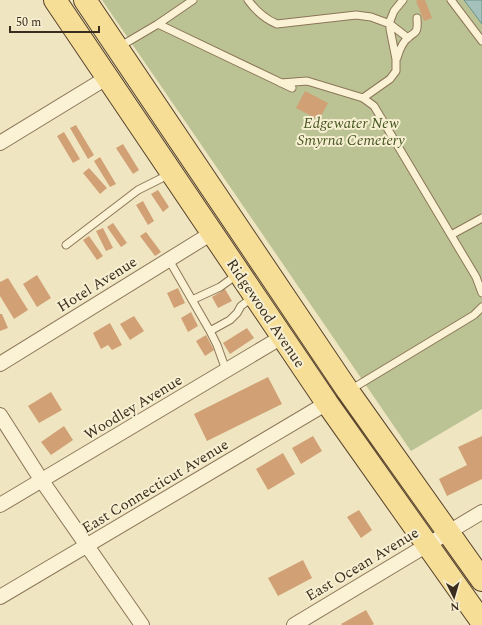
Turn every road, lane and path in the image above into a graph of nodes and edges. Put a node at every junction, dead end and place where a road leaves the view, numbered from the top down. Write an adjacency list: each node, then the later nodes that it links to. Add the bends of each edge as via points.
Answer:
1 (56, 0): 15 (main road, Ridgewood Avenue)
2 (68, 0): 13 (main road, via 95,40)
3 (85, 0): 13 (main road, Ridgewood Avenue)
4 (193, 0): 9 (lane)
5 (248, 0): 10 (lane, via 262,15 277,24 356,15)
6 (403, 0): 10 (lane, via 394,11)
7 (451, 0): 12 (lane)
8 (417, 18): 11 (lane, via 417,30)
9 (158, 24): 13 (lane); 16 (lane)
10 (390, 24): 11 (lane); 14 (lane)
11 (408, 38): 14 (lane)
12 (482, 41)
13 (117, 48): 21 (main road, Ridgewood Avenue)
14 (396, 59): 18 (lane, via 396,71 390,79)
15 (110, 81): 19 (street); 20 (main road, Ridgewood Avenue); 21 (main road, via 131,91 198,189)
16 (281, 83): 17 (lane); 18 (lane, via 306,81)
17 (292, 88)
18 (363, 98): 24 (lane, via 374,106)
19 (0, 142)
20 (172, 173): 23 (main road, Ridgewood Avenue); 25 (lane, via 138,190)
21 (217, 196): 36 (main road, Ridgewood Avenue)
22 (482, 218): 24 (lane)
23 (212, 233): 26 (street, Hotel Avenue); 27 (main road, Ridgewood Avenue)
24 (451, 235): 28 (lane, via 476,277)
25 (66, 245)
26 (169, 260): 30 (lane); 34 (street, Hotel Avenue)
27 (240, 273): 29 (main road, Ridgewood Avenue); 30 (lane, via 220,287)
28 (482, 293)
29 (255, 296): 32 (lane, via 230,320); 33 (main road, Ridgewood Avenue)
30 (192, 300): 32 (lane)
31 (482, 307): 36 (lane, via 474,315)
32 (210, 331): 35 (lane)
33 (282, 337): 35 (street, Woodley Avenue); 37 (main road, Ridgewood Avenue)
34 (0, 364)
35 (226, 370): 39 (street, Woodley Avenue)
36 (348, 391): 42 (main road, Ridgewood Avenue)
37 (327, 403): 43 (street, East Connecticut Avenue); 44 (main road, Ridgewood Avenue)
38 (0, 415): 39 (street)
39 (42, 480): 40 (street, Woodley Avenue); 43 (street)
40 (0, 505)
41 (482, 512): 42 (street, East Ocean Avenue)
42 (448, 532): 44 (street, East Ocean Avenue); 45 (main road, Ridgewood Avenue)
43 (87, 545): 46 (street, East Connecticut Avenue); 48 (street)
44 (427, 545): 47 (main road, Ridgewood Avenue); 49 (street, East Ocean Avenue)
45 (482, 580)
46 (0, 597)
47 (482, 622)
48 (142, 625)
49 (294, 625)

